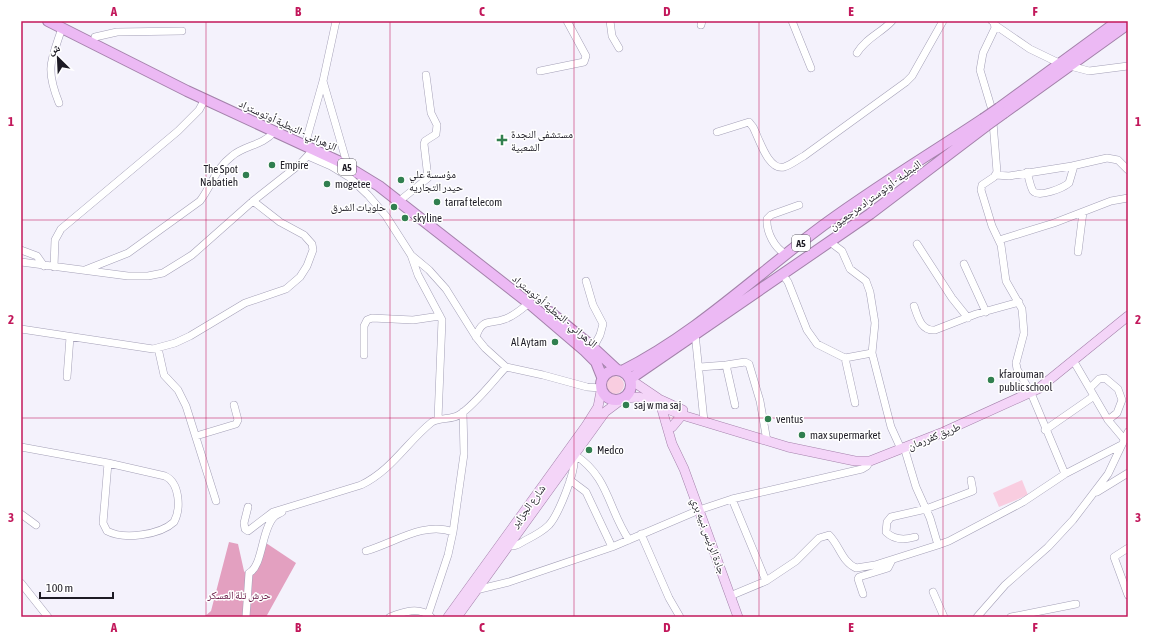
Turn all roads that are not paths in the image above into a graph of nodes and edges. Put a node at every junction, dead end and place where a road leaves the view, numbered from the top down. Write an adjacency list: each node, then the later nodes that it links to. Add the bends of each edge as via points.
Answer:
1 (48, 21): 10 (highway, الزهراني - النبطية أوتوستراد / A5)
2 (336, 21): 22 (street)
3 (567, 21): 20 (street, via 586,59 584,62)
4 (610, 21): 14 (street, via 612,36)
5 (792, 21): 19 (street)
6 (892, 21): 15 (street, via 864,43)
7 (943, 21): 28 (street, via 912,76 811,151 786,166 779,167 771,163 749,122)
8 (1118, 21): 16 (highway, النبطية - أوتوستراد مرجعيون / A5)
9 (994, 22): 16 (street, via 1030,49); 35 (street, via 984,48 980,70 992,110)
10 (62, 24): 13 (highway, الزهراني - النبطية أوتوستراد / A5); 23 (highway, الزهراني - النبطية أوتوستراد / A5); 24 (street, via 49,68 52,87)
11 (1128, 24): 17 (highway, النبطية - أوتوستراد مرجعيون / A5)
12 (182, 31): 13 (street, via 117,32)
13 (95, 37): 29 (highway, الزهراني - النبطية أوتوستراد / A5)
14 (619, 48)
15 (858, 54)
16 (1059, 63): 25 (highway, النبطية - أوتوستراد مرجعيون / A5)
17 (1070, 66): 18 (street, via 1090,71); 25 (highway, النبطية - أوتوستراد مرجعيون / A5)
18 (1128, 66)
19 (811, 68)
20 (540, 71)
21 (426, 75): 36 (street, via 431,113 437,129 436,134 424,144 428,178)
22 (323, 81): 29 (street); 31 (street)
23 (205, 99): 27 (highway, الزهراني - النبطية أوتوستراد / A5); 55 (street, via 199,110 178,131 61,229 55,240)
24 (59, 102)
25 (1002, 110): 26 (highway, النبطية - أوتوستراد مرجعيون / A5, bridge)
26 (985, 123): 38 (highway, النبطية - أوتوستراد مرجعيون / A5); 43 (highway, النبطية - أوتوستراد مرجعيون / A5)
27 (274, 132): 30 (highway, الزهراني - النبطية أوتوستراد / A5); 56 (street, via 262,142 232,155 214,175 200,201 145,242 112,260)
28 (717, 132)
29 (306, 141): 31 (highway, الزهراني - النبطية أوتوستراد / A5)
30 (310, 153): 39 (street); 51 (street, via 349,177 368,195 386,216); 60 (highway, الزهراني - النبطية أوتوستراد / A5, via 338,161 392,195)
31 (346, 160): 36 (highway, الزهراني - النبطية أوتوستراد / A5, via 383,182)
32 (1074, 166): 33 (street, via 1111,158 1118,160); 34 (street); 34 (street, via 1069,183 1039,194 1034,192)
33 (1128, 170)
34 (1027, 172): 35 (street, via 1009,176)
35 (996, 175): 45 (street, via 984,184 981,190)
36 (403, 198): 72 (highway, الزهراني - النبطية أوتوستراد / A5, via 475,252)
37 (1128, 198): 41 (street, via 1111,201)
38 (861, 199): 42 (highway, النبطية - أوتوستراد مرجعيون / A5); 43 (highway, via 858,209)
39 (253, 201): 56 (street, via 192,255 163,273 128,276); 71 (street, via 280,222 308,238 312,244 313,250 300,277 286,289 245,303 190,336)
40 (799, 205): 50 (street, via 771,215 767,219 776,248)
41 (1083, 212): 45 (street); 49 (street)
42 (842, 213): 44 (highway, via 852,219); 50 (highway, النبطية - أوتوستراد مرجعيون / A5)
43 (870, 214): 44 (highway, النبطية - أوتوستراد مرجعيون / A5)
44 (851, 228): 46 (highway, النبطية - أوتوستراد مرجعيون / A5)
45 (999, 240): 59 (street, via 1006,281)
46 (830, 242): 57 (highway, النبطية - أوتوستراد مرجعيون / A5); 73 (street, via 842,250 852,272 866,281 868,286 875,323)
47 (917, 244): 65 (street)
48 (21, 250): 54 (street, via 37,256)
49 (1078, 252)
50 (786, 254): 80 (highway, النبطية - أوتوستراد مرجعيون / A5, via 652,356)
51 (411, 255): 63 (street, via 418,275); 70 (street, via 438,279)
52 (21, 262): 54 (street)
53 (964, 264): 62 (street)
54 (44, 266): 55 (street)
55 (54, 267): 56 (street)
56 (84, 270)
57 (783, 275): 67 (highway, النبطية - أوتوستراد مرجعيون / A5); 75 (street, via 806,328 815,342)
58 (586, 281): 72 (street, via 593,305 603,324)
59 (1018, 302): 62 (street); 86 (street, via 1022,309 1024,328 1016,369)
60 (529, 303): 70 (street, via 508,318 483,325); 82 (highway, الزهراني - النبطية أوتوستراد / A5, via 596,362)
61 (914, 306): 65 (street, via 924,326 930,330)
62 (986, 312): 65 (street)
63 (440, 316): 74 (street, via 413,320 367,320 364,326); 95 (street, via 442,326)
64 (1128, 316): 76 (main road, طريق كفررمان)
65 (968, 318)
66 (21, 330): 68 (street); 69 (street)
67 (695, 333): 79 (street); 83 (highway, النبطية - أوتوستراد مرجعيون / A5)
68 (21, 334)
69 (70, 337): 71 (street, via 144,349); 81 (street)
70 (476, 337): 78 (street)
71 (158, 348): 101 (street, via 162,372 180,394)
72 (593, 348): 80 (highway, الزهراني - النبطية أوتوستراد / A5)
73 (872, 353): 75 (street); 105 (street, via 891,427)
74 (364, 355)
75 (845, 358): 89 (street)
76 (1074, 360): 84 (street); 86 (main road, طريق كفررمان)
77 (726, 366): 79 (street); 92 (street); 102 (street, via 745,362 749,364 760,401)
78 (506, 367): 85 (street); 93 (street)
79 (700, 367): 96 (street)
80 (619, 370): 82 (highway, A5, via 606,373); 83 (highway, A5)
81 (67, 377)
82 (602, 377): 85 (highway)
83 (630, 380): 88 (highway, via 629,394); 90 (main road)
84 (1090, 388): 87 (street); 97 (street, via 1099,379 1105,378 1118,389 1122,400 1117,413)
85 (601, 390): 88 (highway, via 610,399); 145 (main road, شارع الجزاير, via 598,407 586,426)
86 (1031, 393): 99 (street); 105 (main road, طريق كفررمان, via 941,434)
87 (1094, 396): 97 (street); 99 (street)
88 (622, 399): 90 (main road, via 639,397); 106 (main road, شارع الجزاير, via 605,412)
89 (855, 403)
90 (663, 404): 94 (main road); 96 (main road); 98 (main road); 107 (main road, via 672,444)
91 (234, 405): 101 (street, via 238,420 236,424)
92 (736, 405)
93 (463, 412): 95 (street, via 453,417); 123 (street, via 464,454)
94 (682, 415): 96 (main road); 98 (main road)
95 (438, 419): 118 (street, via 373,479)
96 (704, 419): 102 (main road, طريق كفررمان)
97 (1108, 420): 103 (street)
98 (672, 426): 107 (main road)
99 (1045, 430): 111 (street)
100 (1128, 432): 103 (street)
101 (196, 436): 116 (street)
102 (767, 441): 108 (main road, طريق كفررمان, via 855,461)
103 (1122, 442): 111 (street); 114 (street, via 1108,474)
104 (21, 448): 109 (street)
105 (902, 448): 108 (main road, طريق كفررمان); 120 (street)
106 (574, 455): 112 (street, via 575,462); 126 (street, via 587,463 598,475); 127 (main road, شارع الجزاير)
107 (679, 455): 119 (main road, جادة الرئيس نبيه بري)
108 (870, 461): 115 (street, via 862,469)
109 (108, 463): 109 (street, via 103,523 107,531 124,536 136,536 169,526 174,522 178,504 177,490 168,478 161,474)
110 (1128, 473): 114 (street)
111 (1065, 474): 128 (street, via 1023,502)
112 (570, 480): 127 (street, via 550,524 516,545); 129 (street, via 586,492)
113 (971, 480): 120 (street, via 973,491)
114 (1095, 493): 150 (street, via 1048,548 1005,585)
115 (732, 499): 119 (street); 133 (street)
116 (216, 501)
117 (248, 507): 118 (street, via 244,523 248,531 268,515)
118 (289, 507): 143 (street, via 273,518 265,534 257,563 249,573)
119 (699, 510): 124 (street); 139 (main road, جادة الرئيس نبيه بري)
120 (926, 510): 125 (street, via 892,518 887,522 886,532 889,535 905,540); 128 (street)
121 (21, 514): 122 (street)
122 (36, 525)
123 (453, 532): 131 (street, via 439,528 424,530); 141 (street)
124 (641, 534): 126 (street); 147 (street)
125 (915, 537)
126 (628, 540): 129 (street)
127 (508, 545): 135 (main road, شارع الجزاير)
128 (938, 545): 132 (street)
129 (612, 547): 135 (street, via 508,582)
130 (1128, 548): 138 (street, via 1114,558)
131 (366, 551)
132 (892, 560): 133 (street, via 856,568 846,562 835,541 829,535 824,535 796,562); 137 (street, via 888,568 859,577)
133 (766, 581): 139 (street)
134 (21, 583): 142 (street)
135 (476, 590): 146 (main road, شارع الجزاير)
136 (933, 592): 149 (street)
137 (863, 594)
138 (1128, 595)
139 (730, 596): 148 (main road, جادة الرئيس نبيه بري)
140 (1076, 604): 151 (street)
141 (430, 616): 144 (street, via 414,611)
142 (48, 617)
143 (246, 617)
144 (390, 617)
145 (448, 617)
146 (457, 617)
147 (680, 617)
148 (738, 617)
149 (944, 617)
150 (977, 617)
151 (1011, 617)

